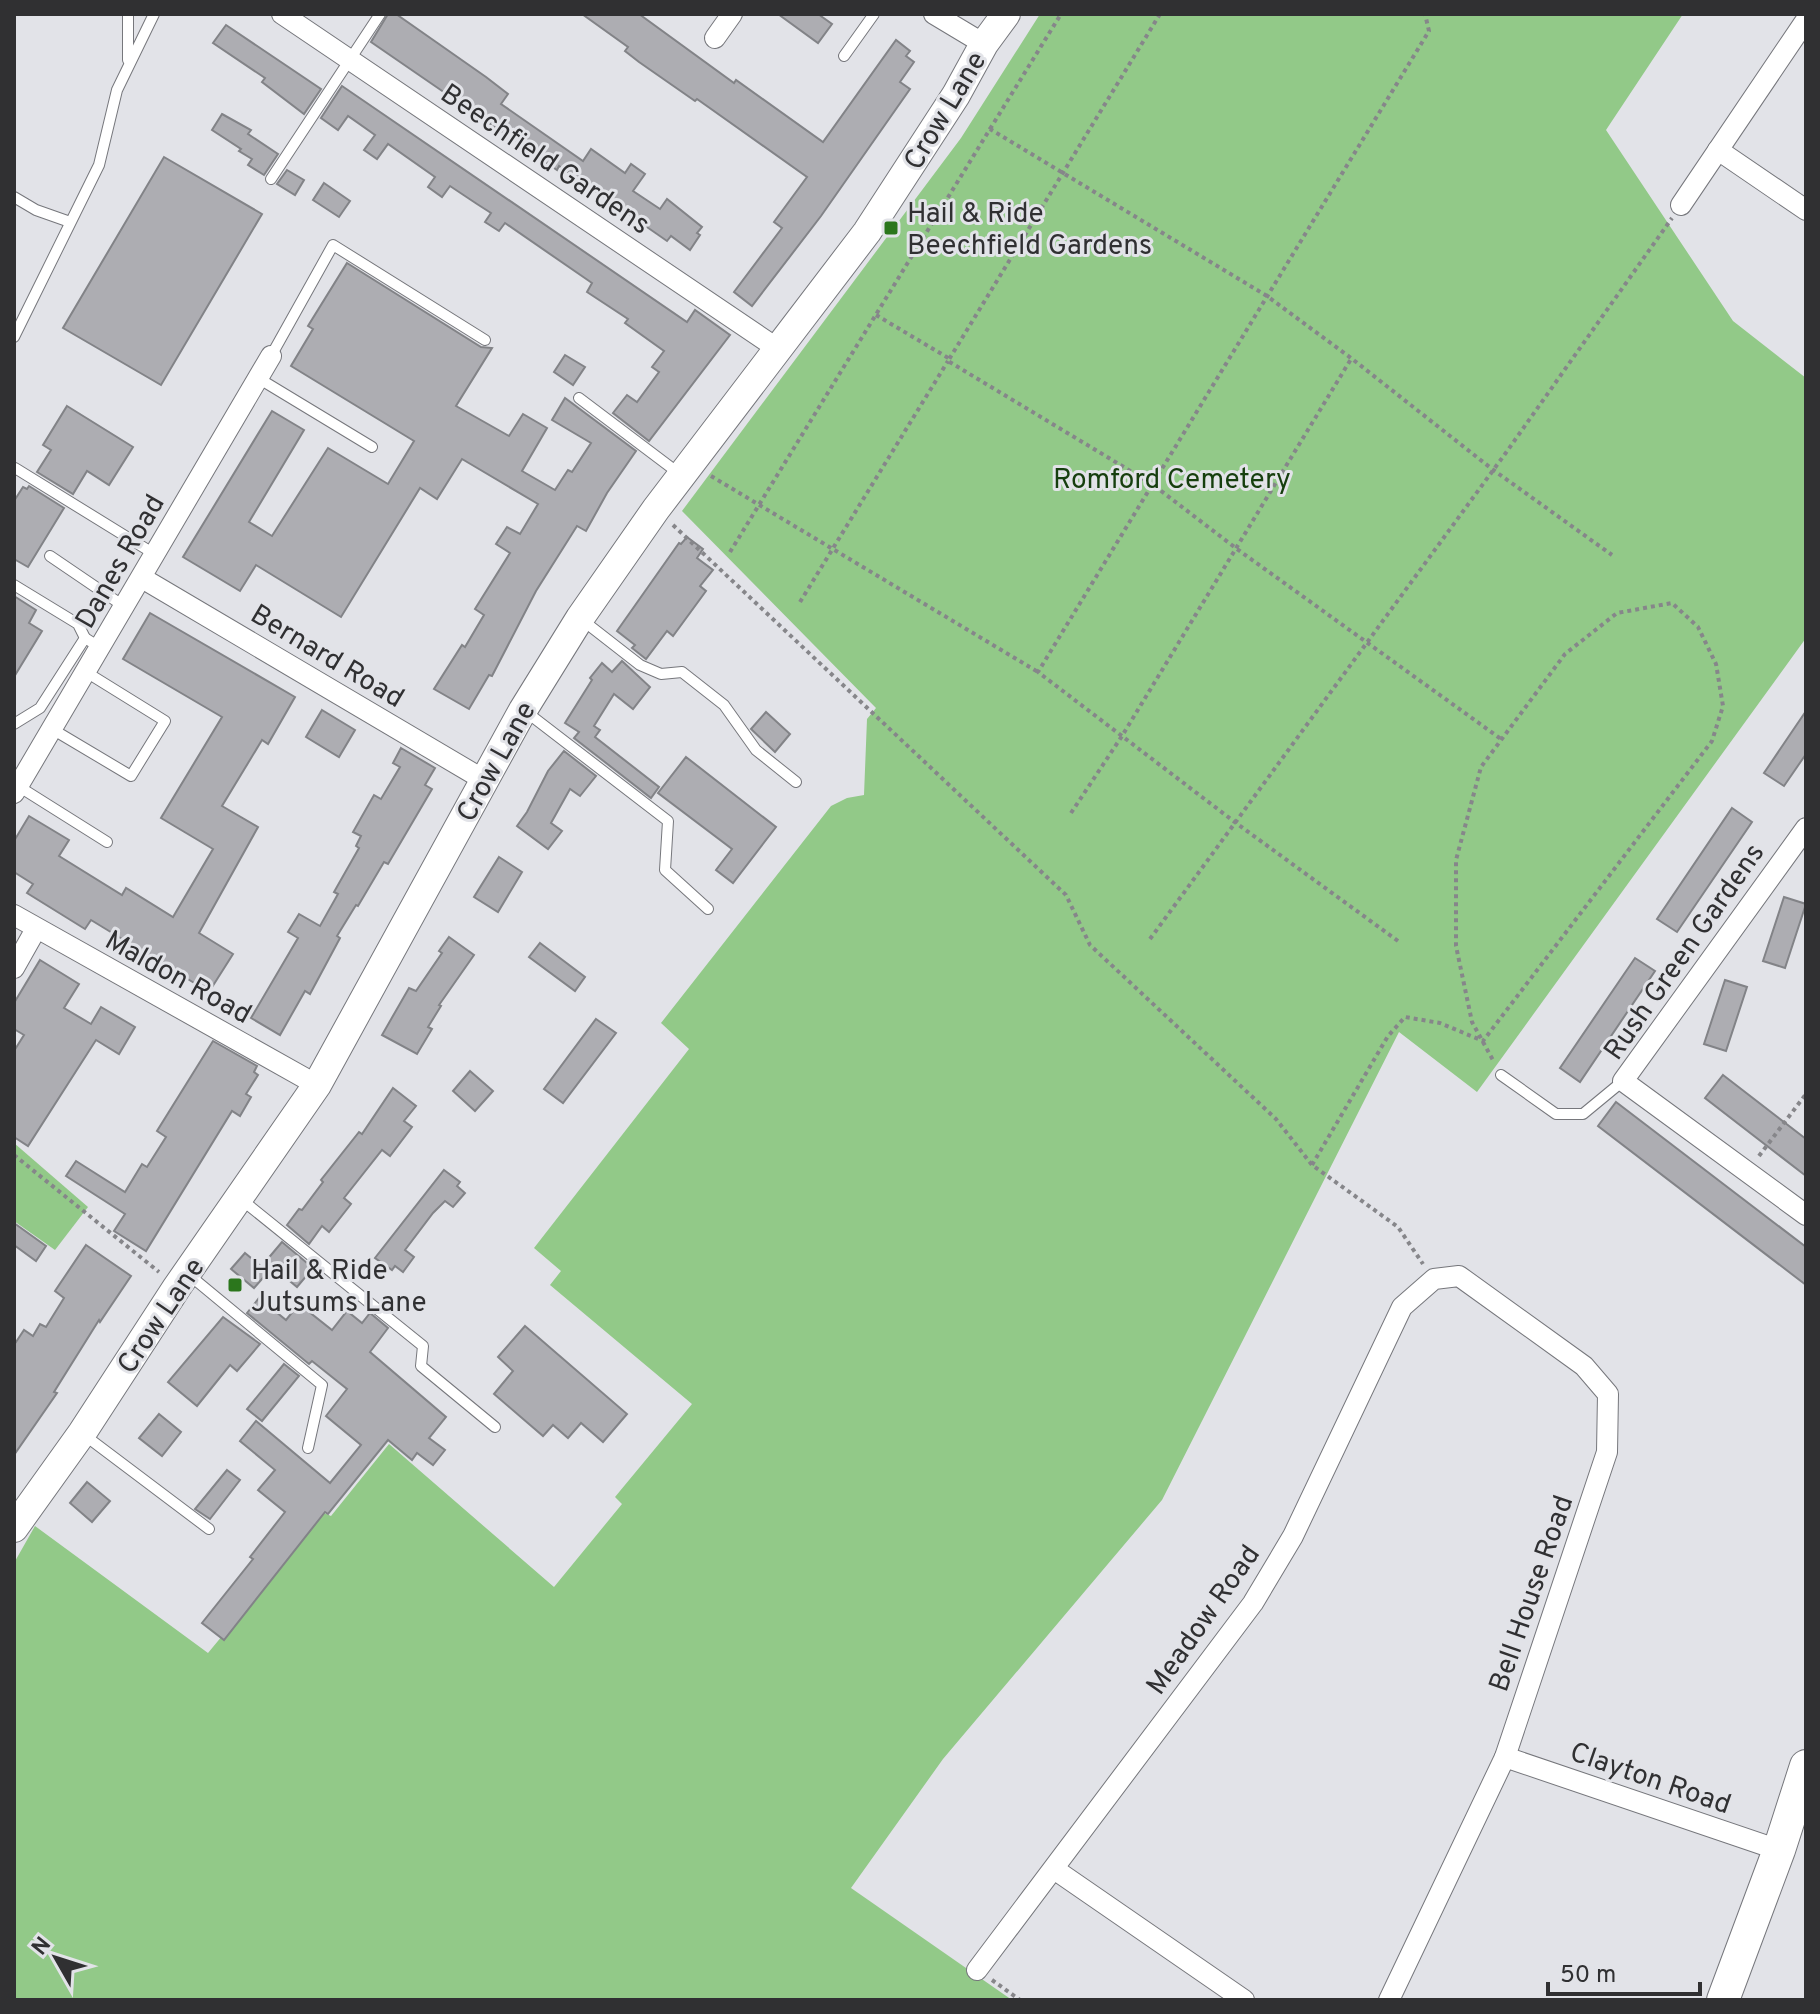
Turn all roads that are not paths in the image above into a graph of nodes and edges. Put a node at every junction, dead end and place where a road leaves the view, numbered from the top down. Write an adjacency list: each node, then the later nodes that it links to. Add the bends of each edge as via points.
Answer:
1 (128, 14): 14 (lane)
2 (154, 14): 14 (lane)
3 (282, 14): 13 (street, Beechfield Gardens)
4 (380, 14): 13 (lane)
5 (732, 14): 10 (street)
6 (874, 14): 12 (lane)
7 (934, 14): 11 (street)
8 (1006, 14): 11 (street, Crow Lane)
9 (1806, 20): 15 (street)
10 (715, 38)
11 (984, 44): 23 (street, Crow Lane, via 867,232)
12 (844, 56)
13 (349, 59): 16 (lane); 23 (street, Beechfield Gardens)
14 (128, 66): 20 (lane, via 112,105 99,165)
15 (1718, 150): 18 (street); 19 (street)
16 (271, 179)
17 (14, 197): 20 (lane)
18 (1681, 205)
19 (1806, 210)
20 (70, 222): 21 (lane)
21 (14, 337)
22 (485, 340): 24 (lane, via 333,245)
23 (778, 349): 29 (street, Crow Lane)
24 (271, 356): 25 (street, Danes Road)
25 (258, 378): 27 (lane); 30 (street, Danes Road)
26 (579, 398): 29 (lane)
27 (372, 447)
28 (15, 468): 30 (lane)
29 (687, 470): 35 (street, Crow Lane)
30 (156, 555): 32 (street, Danes Road)
31 (50, 556): 34 (lane)
32 (142, 578): 34 (street, Danes Road); 41 (street, Bernard Road)
33 (14, 585): 36 (lane, via 78,624)
34 (125, 607): 36 (street, Danes Road)
35 (580, 618): 38 (street, Crow Lane); 42 (lane, via 640,665 661,674 682,672 724,705 756,750)
36 (93, 643): 37 (street, Danes Road); 39 (lane, via 40,708)
37 (86, 672): 40 (street, Danes Road); 40 (lane, via 165,721 131,776)
38 (523, 710): 41 (street, Crow Lane); 46 (lane, via 668,821 665,870)
39 (14, 724)
40 (52, 729): 43 (street, Danes Road)
41 (484, 780): 52 (street, Crow Lane)
42 (796, 782)
43 (16, 789): 45 (lane)
44 (1806, 828): 51 (street, Rush Green Gardens)
45 (107, 842)
46 (708, 909)
47 (14, 915): 48 (street, Maldon Road)
48 (36, 929): 49 (street); 52 (street, Maldon Road)
49 (14, 968)
50 (1501, 1075): 51 (lane, via 1556,1114 1583,1114)
51 (1623, 1081): 54 (street, Rush Green Gardens)
52 (317, 1085): 53 (street, Crow Lane)
53 (240, 1199): 56 (street, Crow Lane); 57 (lane, via 423,1346 421,1366)
54 (1806, 1215)
55 (1434, 1279): 62 (street, Bell House Road, via 1459,1276 1584,1366 1608,1394 1607,1452); 65 (street, Meadow Road, via 1402,1307 1293,1536 1253,1603)
56 (182, 1280): 58 (street, Crow Lane); 59 (lane, via 322,1385)
57 (495, 1427)
58 (82, 1433): 60 (street, Crow Lane); 61 (lane)
59 (308, 1448)
60 (14, 1528)
61 (209, 1529)
62 (1505, 1757): 64 (street, Clayton Road); 68 (street, Bell House Road)
63 (1806, 1766): 64 (main road)
64 (1779, 1850): 69 (main road)
65 (1054, 1869): 66 (street, Meadow Road); 67 (street)
66 (977, 1970)
67 (1244, 2000)
68 (1389, 2000)
69 (1723, 2000)

